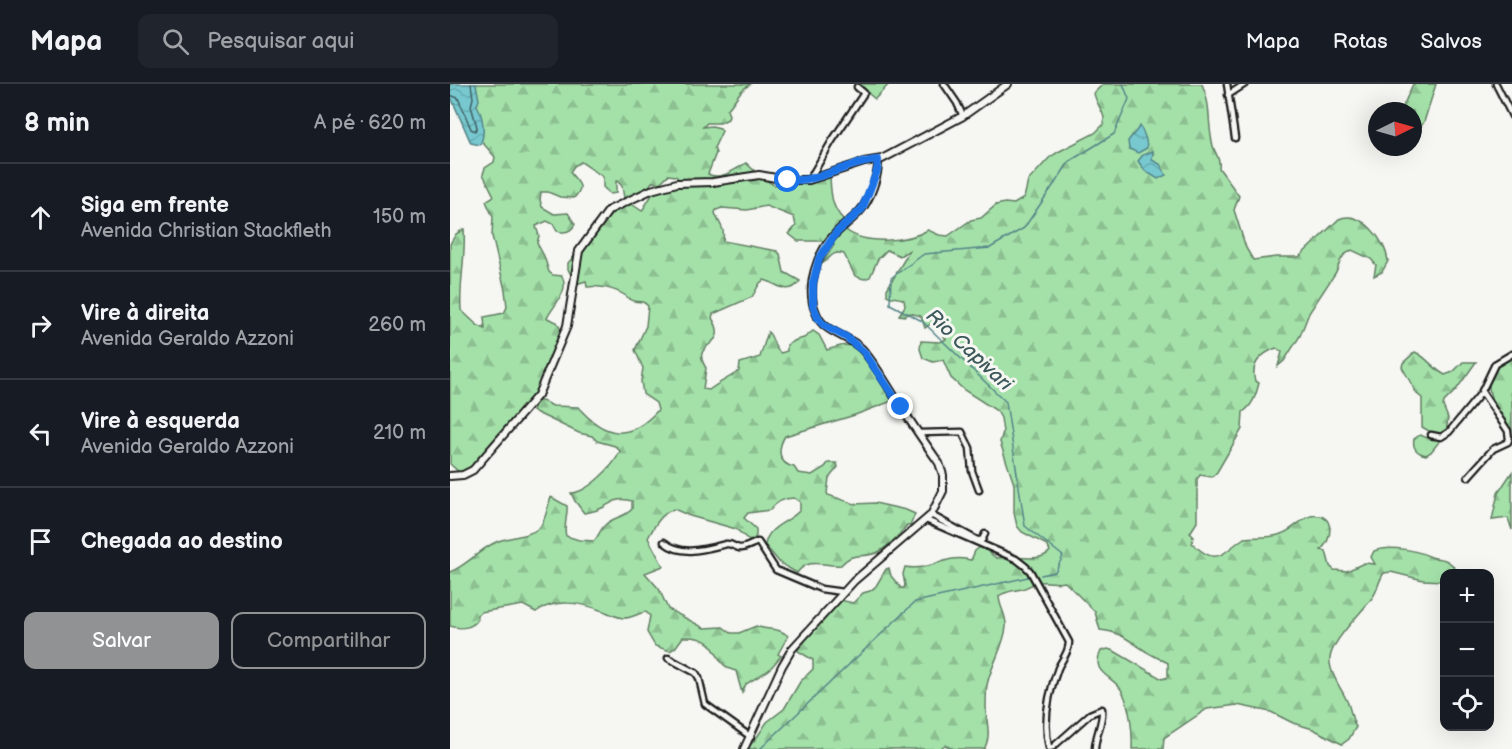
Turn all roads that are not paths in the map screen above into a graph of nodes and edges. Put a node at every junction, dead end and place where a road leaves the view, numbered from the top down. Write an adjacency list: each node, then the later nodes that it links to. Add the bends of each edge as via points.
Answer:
1 (944, 84): 8 (street)
2 (1008, 84): 8 (street)
3 (1227, 84): 7 (street)
4 (1245, 84): 7 (street)
5 (1496, 84): 9 (street)
6 (857, 87): 12 (street, via 864,93)
7 (1228, 95): 10 (street)
8 (963, 116): 11 (street)
9 (1512, 116)
10 (1235, 138)
11 (878, 160): 12 (street); 15 (street, via 862,209 836,233 819,259 813,306 825,326 864,352)
12 (809, 180): 17 (street, via 759,175 677,183 658,187 609,210 579,251 567,326 538,395 473,470)
13 (1512, 354): 14 (street, via 1495,364)
14 (1482, 392): 16 (street, via 1447,434); 18 (street, via 1508,431 1509,439 1493,449)
15 (919, 433): 19 (street, via 962,432 970,448); 20 (street, via 943,475 943,491)
16 (1431, 435)
17 (450, 476)
18 (1468, 477)
19 (979, 490)
20 (928, 517): 21 (street, via 977,540); 23 (street); 27 (street, via 1016,559 1030,571 1069,642 1048,706 1049,748 1090,714 1102,709)
21 (985, 534)
22 (664, 542): 23 (street, via 672,548 710,550 728,544 742,548 758,542 776,570 821,589)
23 (843, 592): 25 (street, via 792,649)
24 (668, 658): 25 (street, via 696,672 705,704)
25 (751, 737): 26 (street)
26 (744, 749)
27 (1095, 749)

